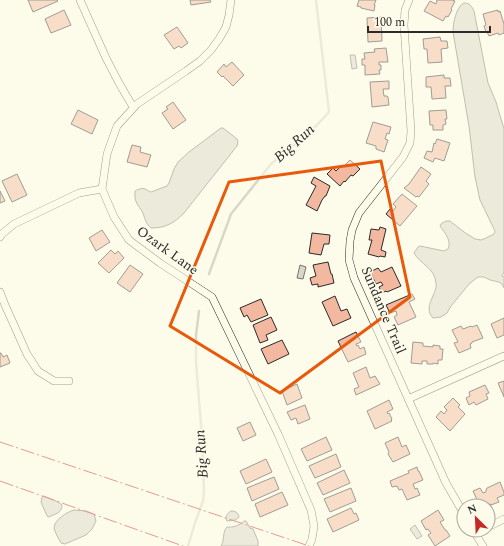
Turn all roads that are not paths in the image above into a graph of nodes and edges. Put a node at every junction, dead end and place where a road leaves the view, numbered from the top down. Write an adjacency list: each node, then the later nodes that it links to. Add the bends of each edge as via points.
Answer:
1 (80, 0): 4 (street, via 106,58)
2 (231, 0): 4 (street, via 226,27 211,50 200,61)
3 (409, 0): 10 (street, Sundance Trail, via 405,10 404,26 410,143 403,157 360,213 352,230 349,260 354,278)
4 (133, 107): 5 (street, via 117,126 109,147)
5 (102, 189): 6 (street, via 78,193 14,224); 12 (street, Ozark Lane, via 114,217 129,240 212,297 278,434 311,510 314,526)
6 (0, 237)
7 (0, 292): 9 (street, via 27,354 38,371 54,381)
8 (504, 356): 10 (street)
9 (69, 381)
10 (408, 399): 11 (street, Sundance Trail)
11 (456, 500)
12 (310, 546)

